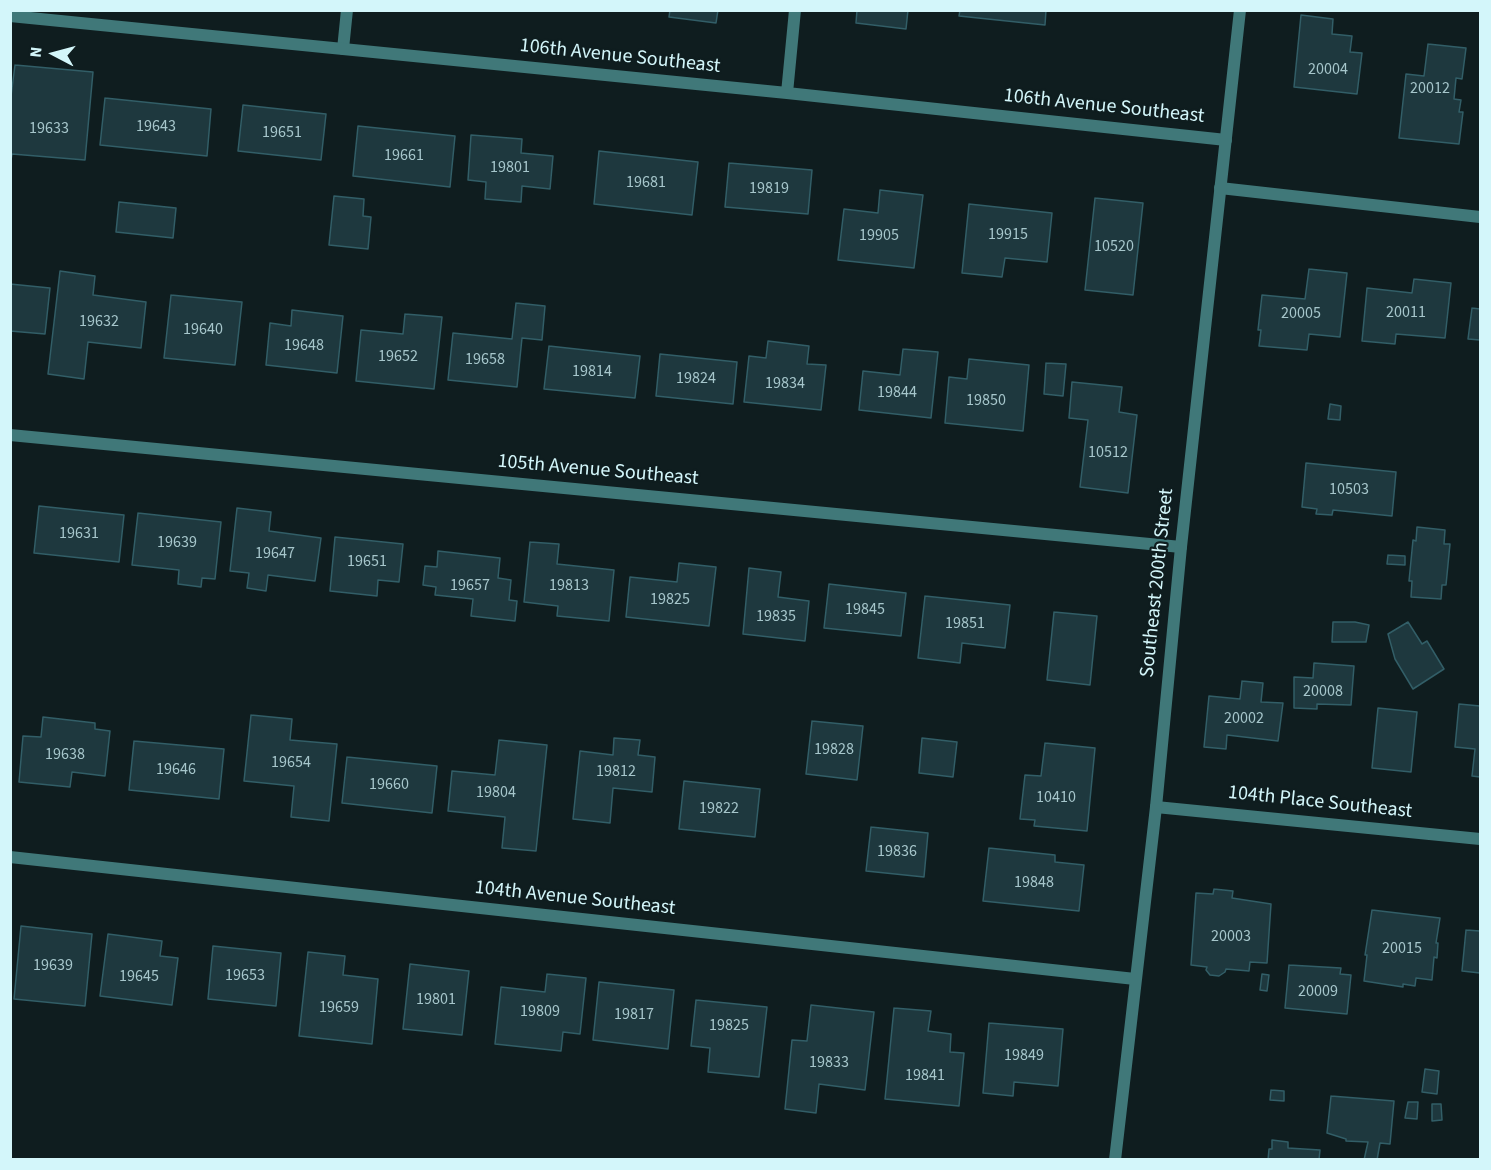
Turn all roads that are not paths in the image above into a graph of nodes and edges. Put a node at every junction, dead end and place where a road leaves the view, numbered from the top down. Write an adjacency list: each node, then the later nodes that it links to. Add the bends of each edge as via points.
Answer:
1 (347, 10): 5 (street)
2 (795, 10): 6 (street)
3 (1240, 10): 7 (street, Southeast 200th Street)
4 (10, 16): 5 (street, 106th Avenue Southeast)
5 (343, 49): 6 (street, 106th Avenue Southeast)
6 (787, 93): 7 (street, 106th Avenue Southeast)
7 (1226, 140): 8 (street, Southeast 200th Street)
8 (1220, 188): 9 (street); 11 (street, Southeast 200th Street)
9 (1480, 217)
10 (10, 435): 11 (street, 105th Avenue Southeast)
11 (1181, 547): 12 (street, Southeast 200th Street)
12 (1155, 807): 13 (street, 104th Place Southeast); 15 (street, Southeast 200th Street)
13 (1480, 839)
14 (10, 857): 15 (street, 104th Avenue Southeast)
15 (1135, 979): 16 (street, Southeast 200th Street)
16 (1115, 1160)

